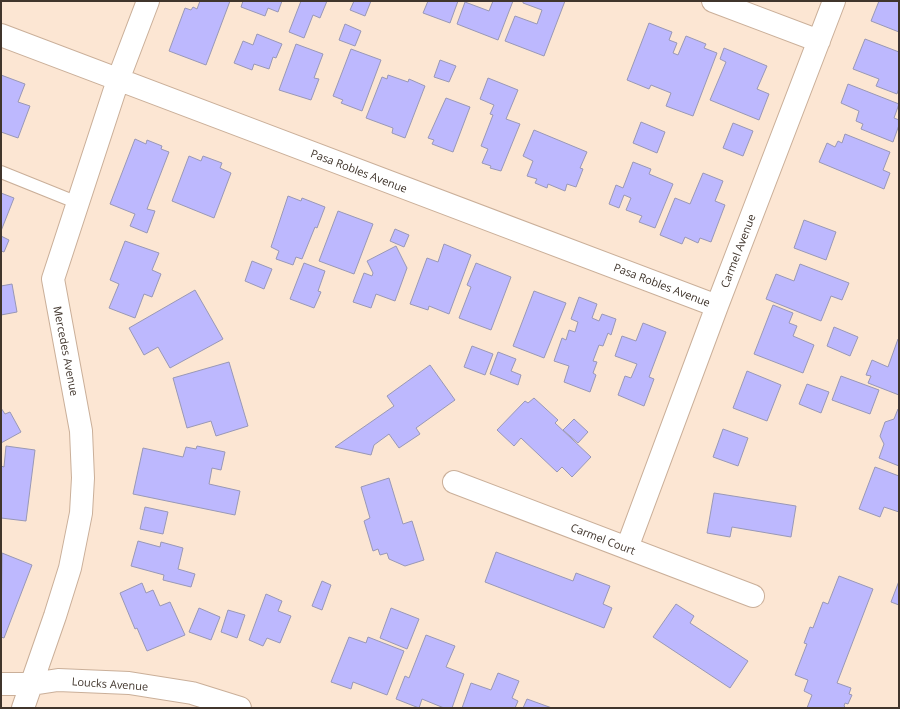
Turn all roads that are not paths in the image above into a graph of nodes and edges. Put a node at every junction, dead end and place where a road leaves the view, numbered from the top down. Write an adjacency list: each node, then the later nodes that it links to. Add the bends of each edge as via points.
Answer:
1 (148, 1): 6 (street, Mercedes Avenue)
2 (713, 1): 5 (street)
3 (834, 1): 5 (street, Carmel Avenue)
4 (1, 35): 6 (street, Pasa Robles Avenue)
5 (819, 41): 9 (street, Carmel Avenue)
6 (118, 80): 8 (street, Mercedes Avenue); 9 (street, Pasa Robles Avenue)
7 (1, 172): 8 (lane)
8 (78, 204): 14 (street, Mercedes Avenue, via 53,279 81,431 81,513 70,568)
9 (717, 306): 11 (street, Carmel Avenue)
10 (454, 482): 11 (street, Carmel Court)
11 (627, 548): 12 (street, Carmel Court)
12 (753, 596)
13 (1, 684): 14 (street, Loucks Avenue)
14 (32, 684): 15 (street, Mercedes Avenue); 16 (street, Loucks Avenue, via 58,680 129,683 192,693)
15 (23, 708)
16 (240, 708)

